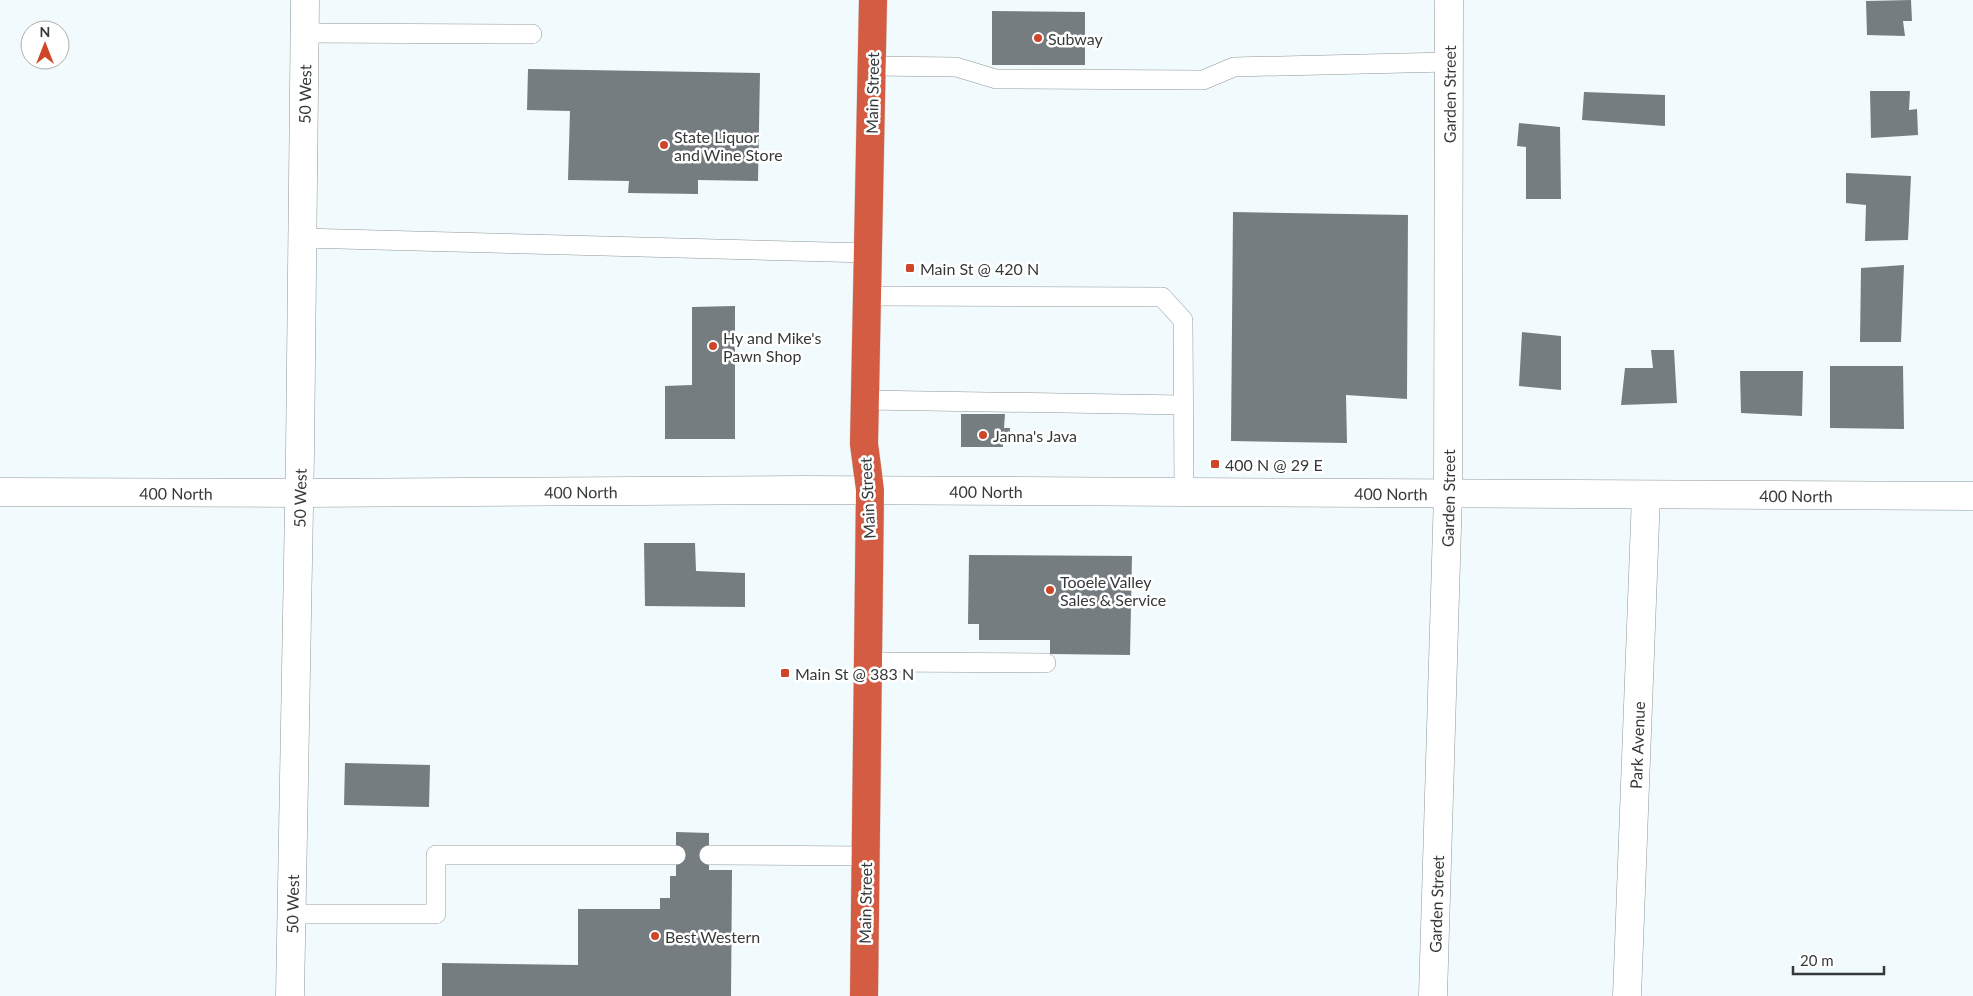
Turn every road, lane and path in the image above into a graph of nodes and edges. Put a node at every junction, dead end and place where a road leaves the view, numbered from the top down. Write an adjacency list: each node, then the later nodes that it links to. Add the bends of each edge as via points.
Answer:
1 (306, 0): 4 (street, 50 West)
2 (874, 0): 7 (highway, Main Street)
3 (1450, 0): 6 (street, Garden Street)
4 (305, 33): 5 (lane); 8 (street, 50 West)
5 (532, 34)
6 (1448, 62): 7 (lane, via 1234,67 1203,80 996,79 956,67); 17 (street, Garden Street)
7 (872, 66): 9 (highway, Main Street)
8 (302, 238): 9 (lane); 16 (street, 50 West)
9 (868, 252): 10 (highway, Main Street)
10 (868, 296): 11 (highway, Main Street); 12 (lane, via 1162,297 1183,320)
11 (866, 400): 12 (lane); 13 (highway, Main Street, via 864,444)
12 (1184, 405): 15 (lane)
13 (870, 490): 15 (street, 400 North); 16 (street, 400 North); 20 (highway, Main Street)
14 (0, 492): 16 (street, 400 North)
15 (1184, 492): 17 (street, 400 North)
16 (299, 493): 25 (street, 50 West)
17 (1448, 494): 18 (street, 400 North); 28 (street, Garden Street)
18 (1646, 494): 19 (street, 400 North); 29 (street, Park Avenue)
19 (1973, 496)
20 (869, 662): 21 (lane); 24 (highway, Main Street)
21 (1046, 663)
22 (676, 855): 25 (lane, via 436,855 436,914)
23 (709, 855): 24 (lane)
24 (866, 856): 27 (highway, Main Street)
25 (292, 914): 26 (street, 50 West)
26 (290, 996)
27 (864, 996)
28 (1433, 996)
29 (1628, 996)

